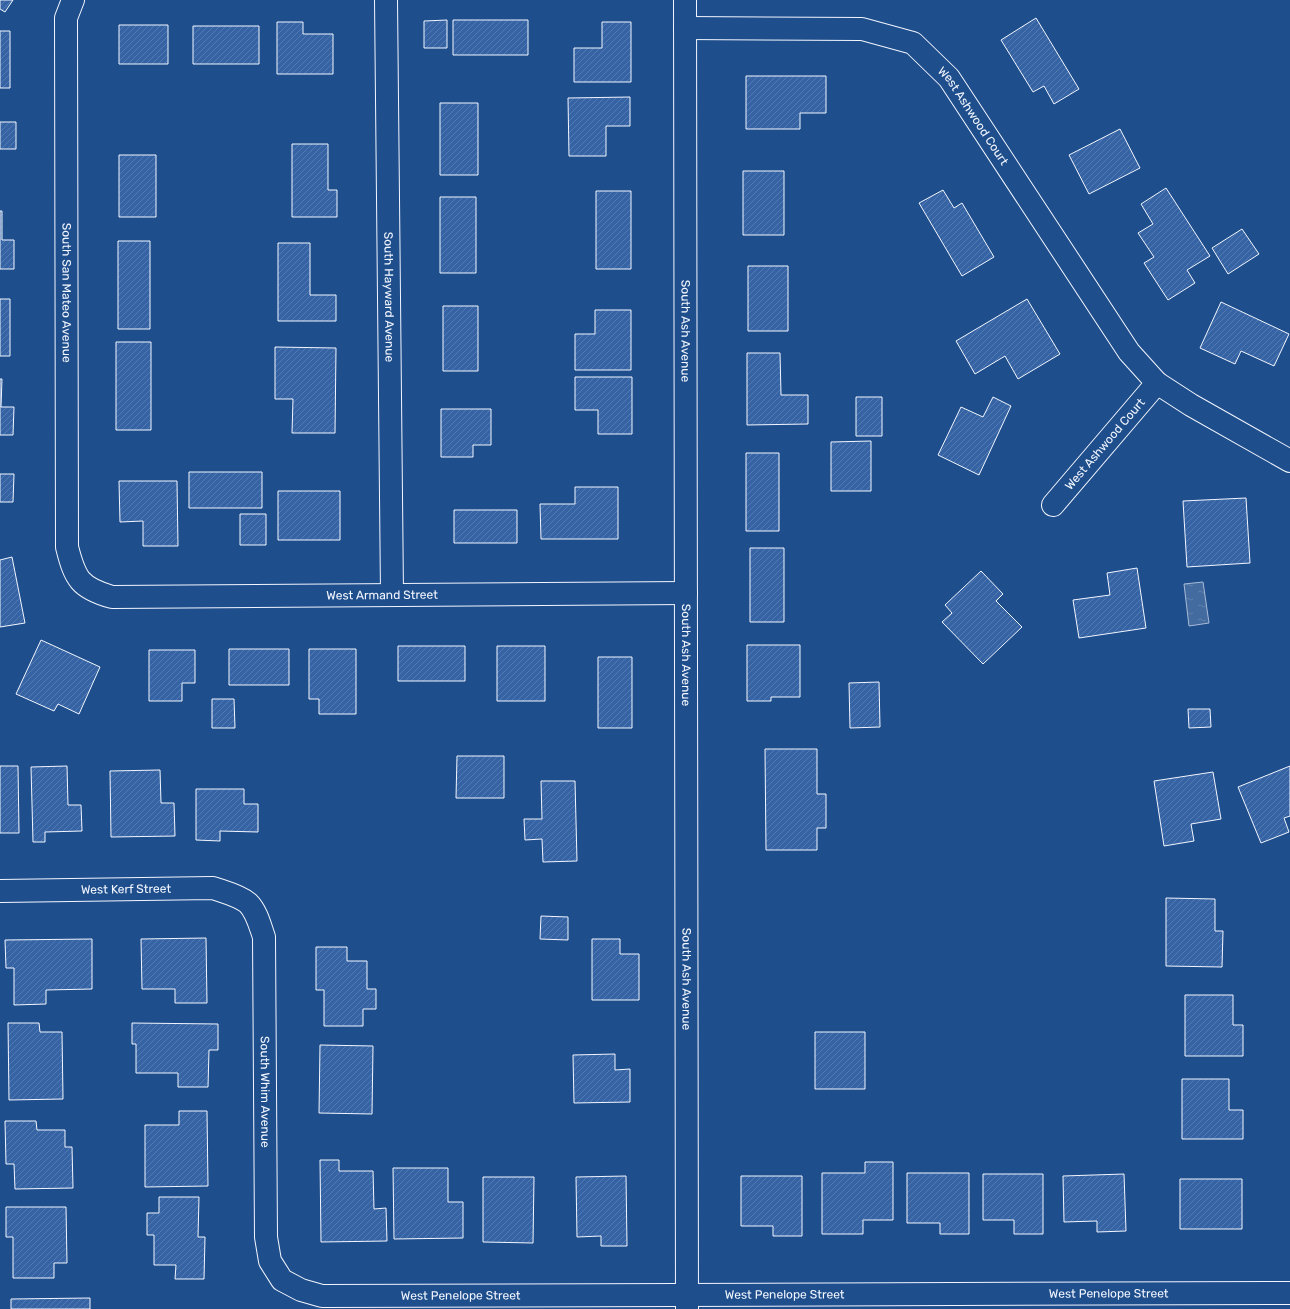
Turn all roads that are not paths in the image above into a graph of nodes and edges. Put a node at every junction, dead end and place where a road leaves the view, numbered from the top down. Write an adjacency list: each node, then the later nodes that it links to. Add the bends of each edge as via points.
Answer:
1 (73, 0): 8 (street, South San Mateo Avenue, via 66,18 67,547 72,566)
2 (386, 0): 10 (street, South Hayward Avenue)
3 (685, 0): 4 (street, South Ash Avenue)
4 (685, 28): 5 (street, West Ashwood Court, via 862,29 912,43 949,78 1129,352); 9 (street, South Ash Avenue)
5 (1157, 382): 6 (street, West Ashwood Court, via 1191,405); 7 (street, West Ashwood Court)
6 (1290, 461)
7 (1053, 505)
8 (82, 583): 10 (street, West Armand Street, via 96,592 112,597)
9 (686, 593): 10 (street, West Armand Street); 15 (street, South Ash Avenue)
10 (392, 595)
11 (0, 891): 12 (street, West Kerf Street, via 213,888 231,894)
12 (248, 904): 13 (street, South Whim Avenue, via 258,918 264,938 266,1237 270,1261)
13 (282, 1280): 15 (street, West Penelope Street, via 301,1290 322,1296)
14 (1290, 1292): 15 (street, West Penelope Street)
15 (687, 1302)

